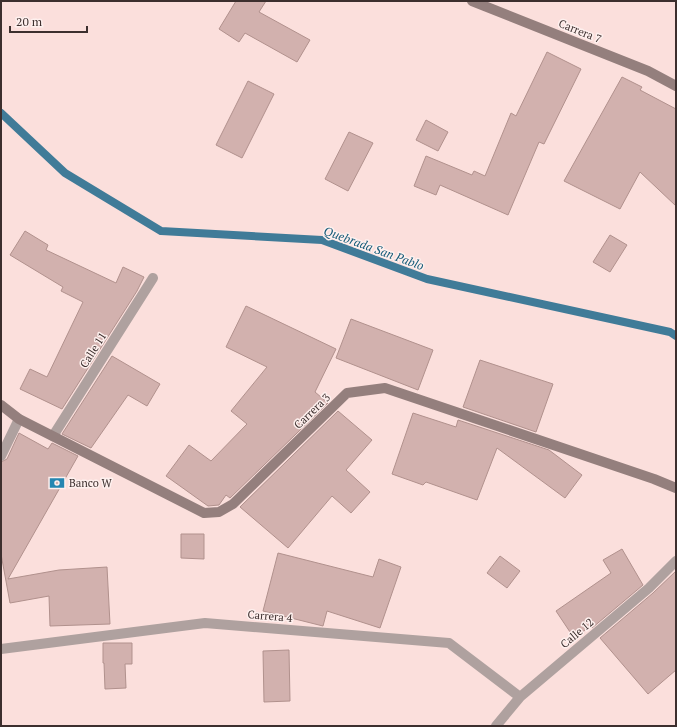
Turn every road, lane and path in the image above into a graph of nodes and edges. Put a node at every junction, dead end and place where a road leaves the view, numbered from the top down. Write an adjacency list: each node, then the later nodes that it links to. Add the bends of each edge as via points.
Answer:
1 (472, 1): 2 (street, Carrera 7, via 648,71)
2 (676, 86)
3 (153, 278): 6 (street, Calle 11)
4 (1, 405): 5 (street, Carrera 3)
5 (19, 419): 6 (street, Carrera 3); 7 (street)
6 (54, 436): 8 (street, Carrera 3, via 204,513 219,512 233,504 347,393 385,388)
7 (1, 456)
8 (676, 488)
9 (676, 561): 11 (street, Calle 12, via 649,588)
10 (1, 649): 11 (street, Carrera 4, via 205,623 448,642)
11 (520, 697): 12 (street, Calle 12)
12 (496, 726)

